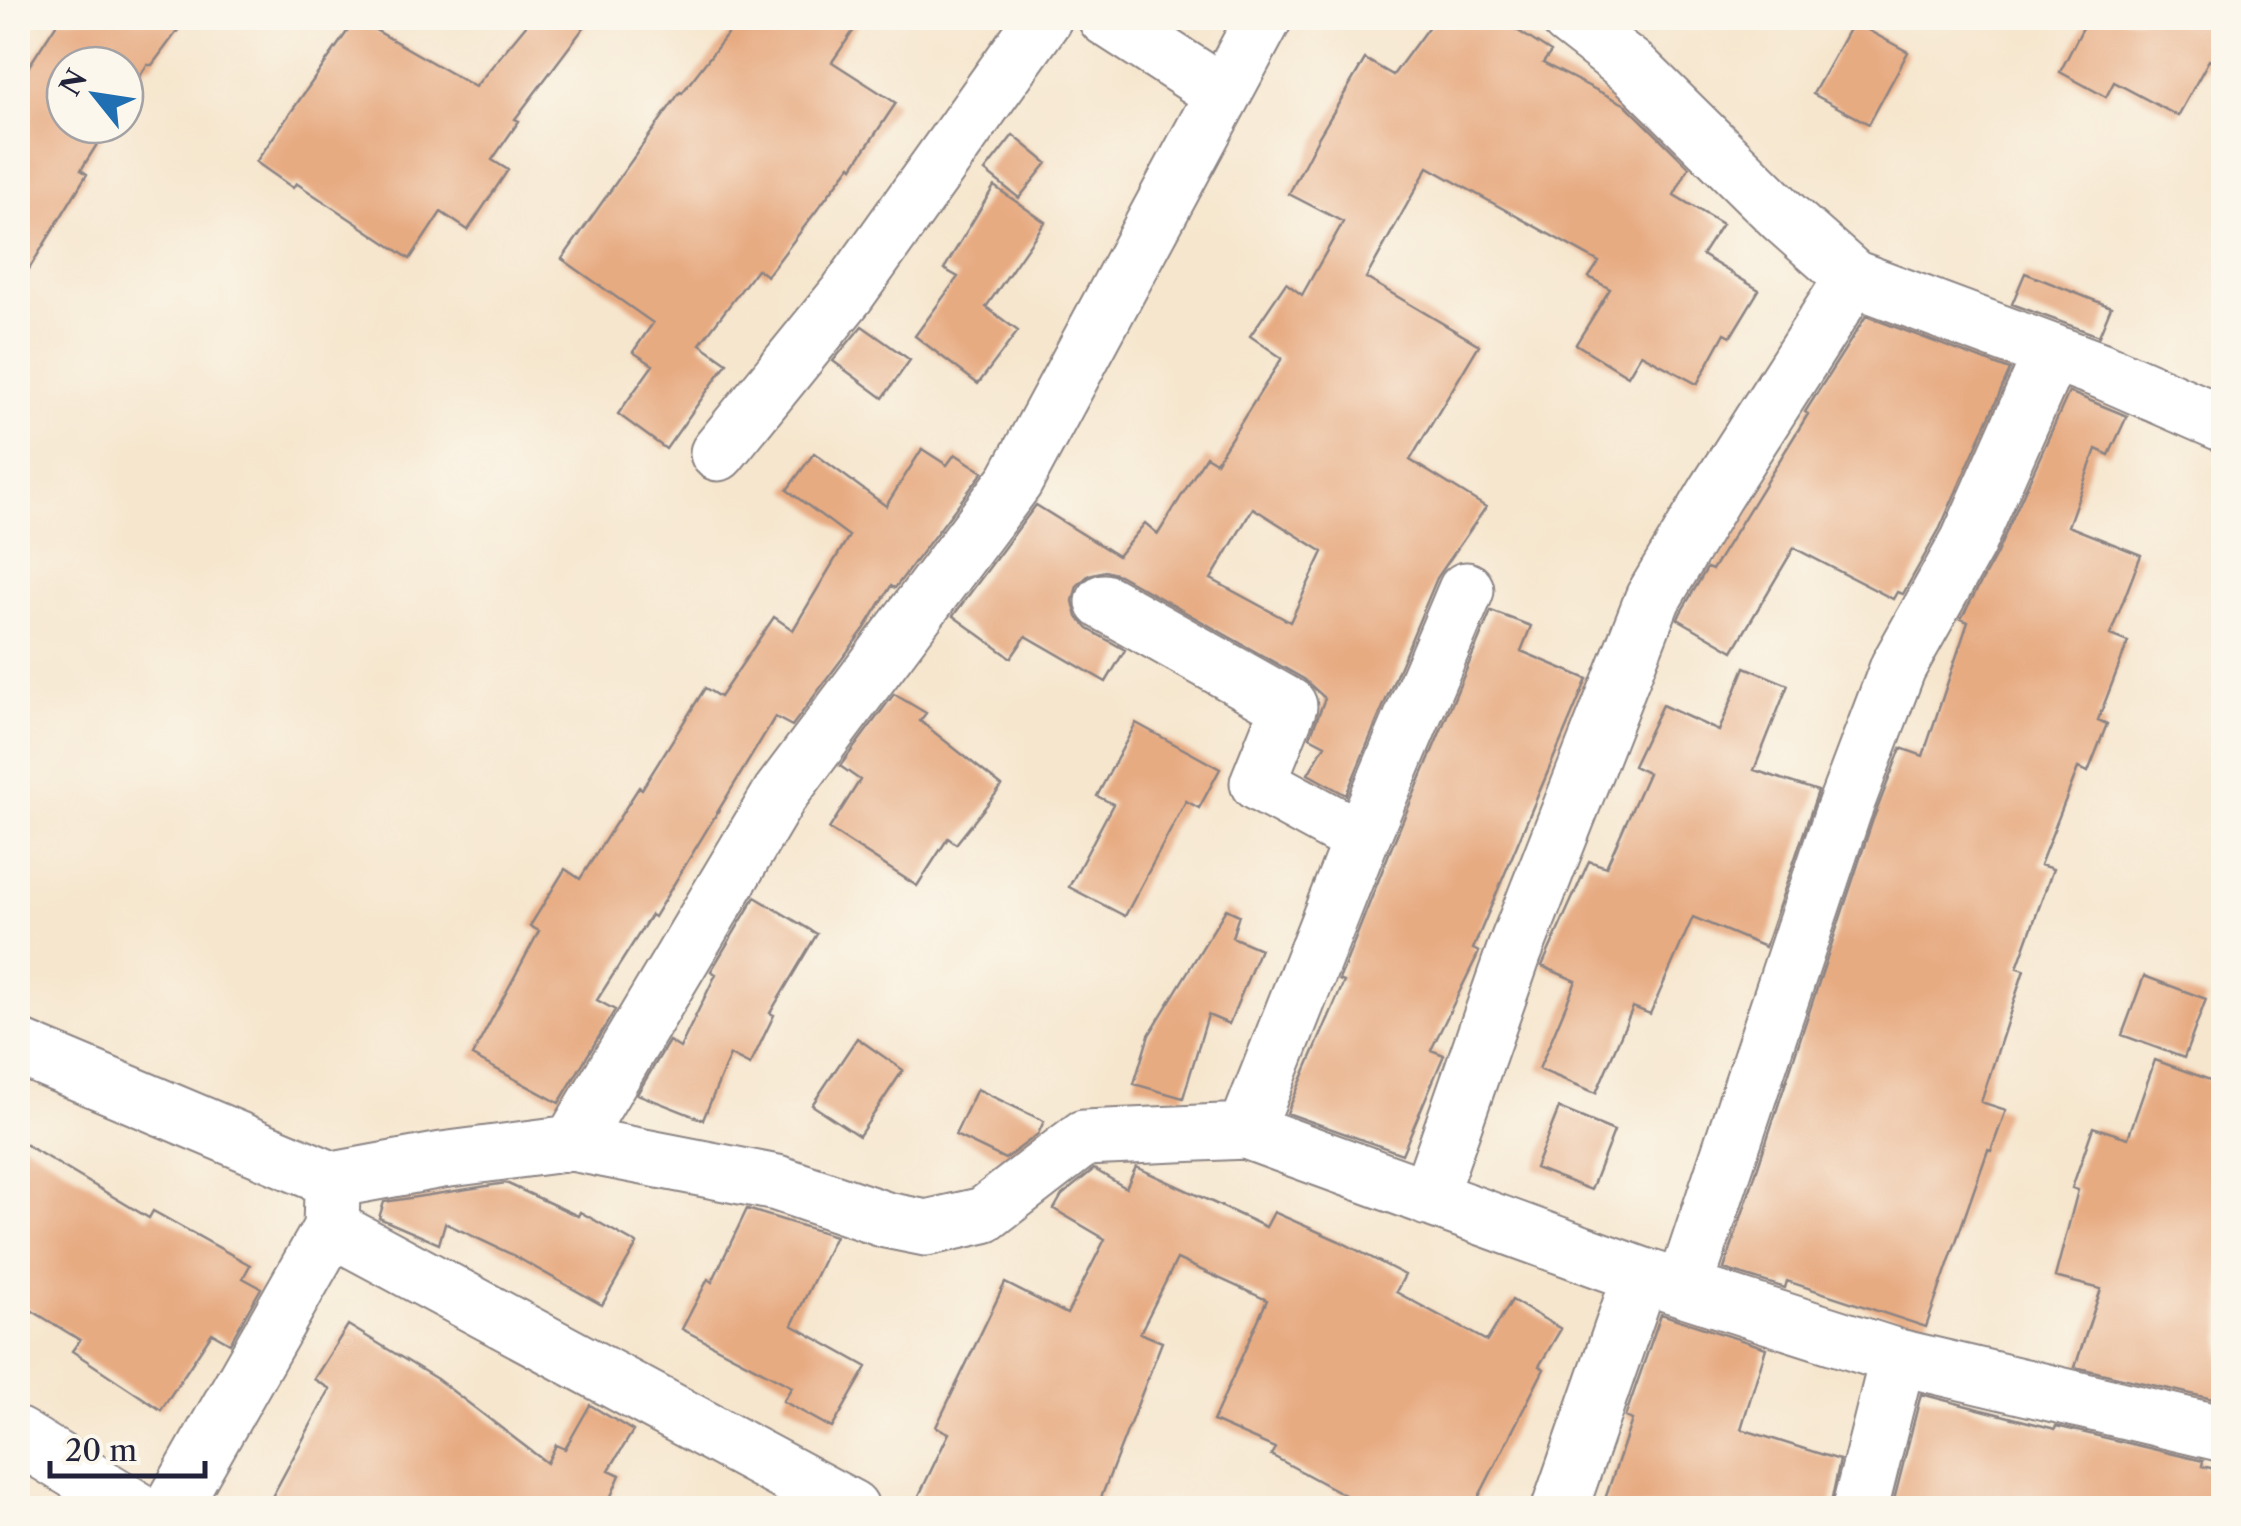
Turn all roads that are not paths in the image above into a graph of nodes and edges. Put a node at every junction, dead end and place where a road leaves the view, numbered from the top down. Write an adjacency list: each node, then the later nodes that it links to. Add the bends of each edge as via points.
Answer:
1 (1044, 18): 9 (street, via 847,294)
2 (1106, 18): 5 (street)
3 (1264, 18): 5 (street)
4 (1568, 18): 6 (street, via 1635,70)
5 (1222, 93): 15 (street, via 1015,481 780,794)
6 (1853, 278): 7 (street); 16 (street, via 1653,598 1514,952)
7 (2052, 352): 8 (street); 18 (street, via 1968,542 1898,667)
8 (2224, 424)
9 (718, 453)
10 (1466, 590): 12 (street)
11 (1104, 602): 12 (street, via 1289,706 1258,783)
12 (1362, 839): 14 (street)
13 (18, 1047): 17 (street)
14 (1246, 1131): 15 (street, via 1084,1138 984,1215 926,1228 777,1183); 16 (street)
15 (572, 1142): 17 (street, via 442,1160)
16 (1428, 1198): 18 (street)
17 (332, 1204): 23 (street); 24 (street)
18 (1663, 1282): 19 (street); 25 (street)
19 (1898, 1357): 20 (street); 26 (street)
20 (2224, 1434)
21 (18, 1436): 22 (street)
22 (135, 1508)
23 (172, 1508)
24 (851, 1508)
25 (1560, 1508)
26 (1860, 1508)

